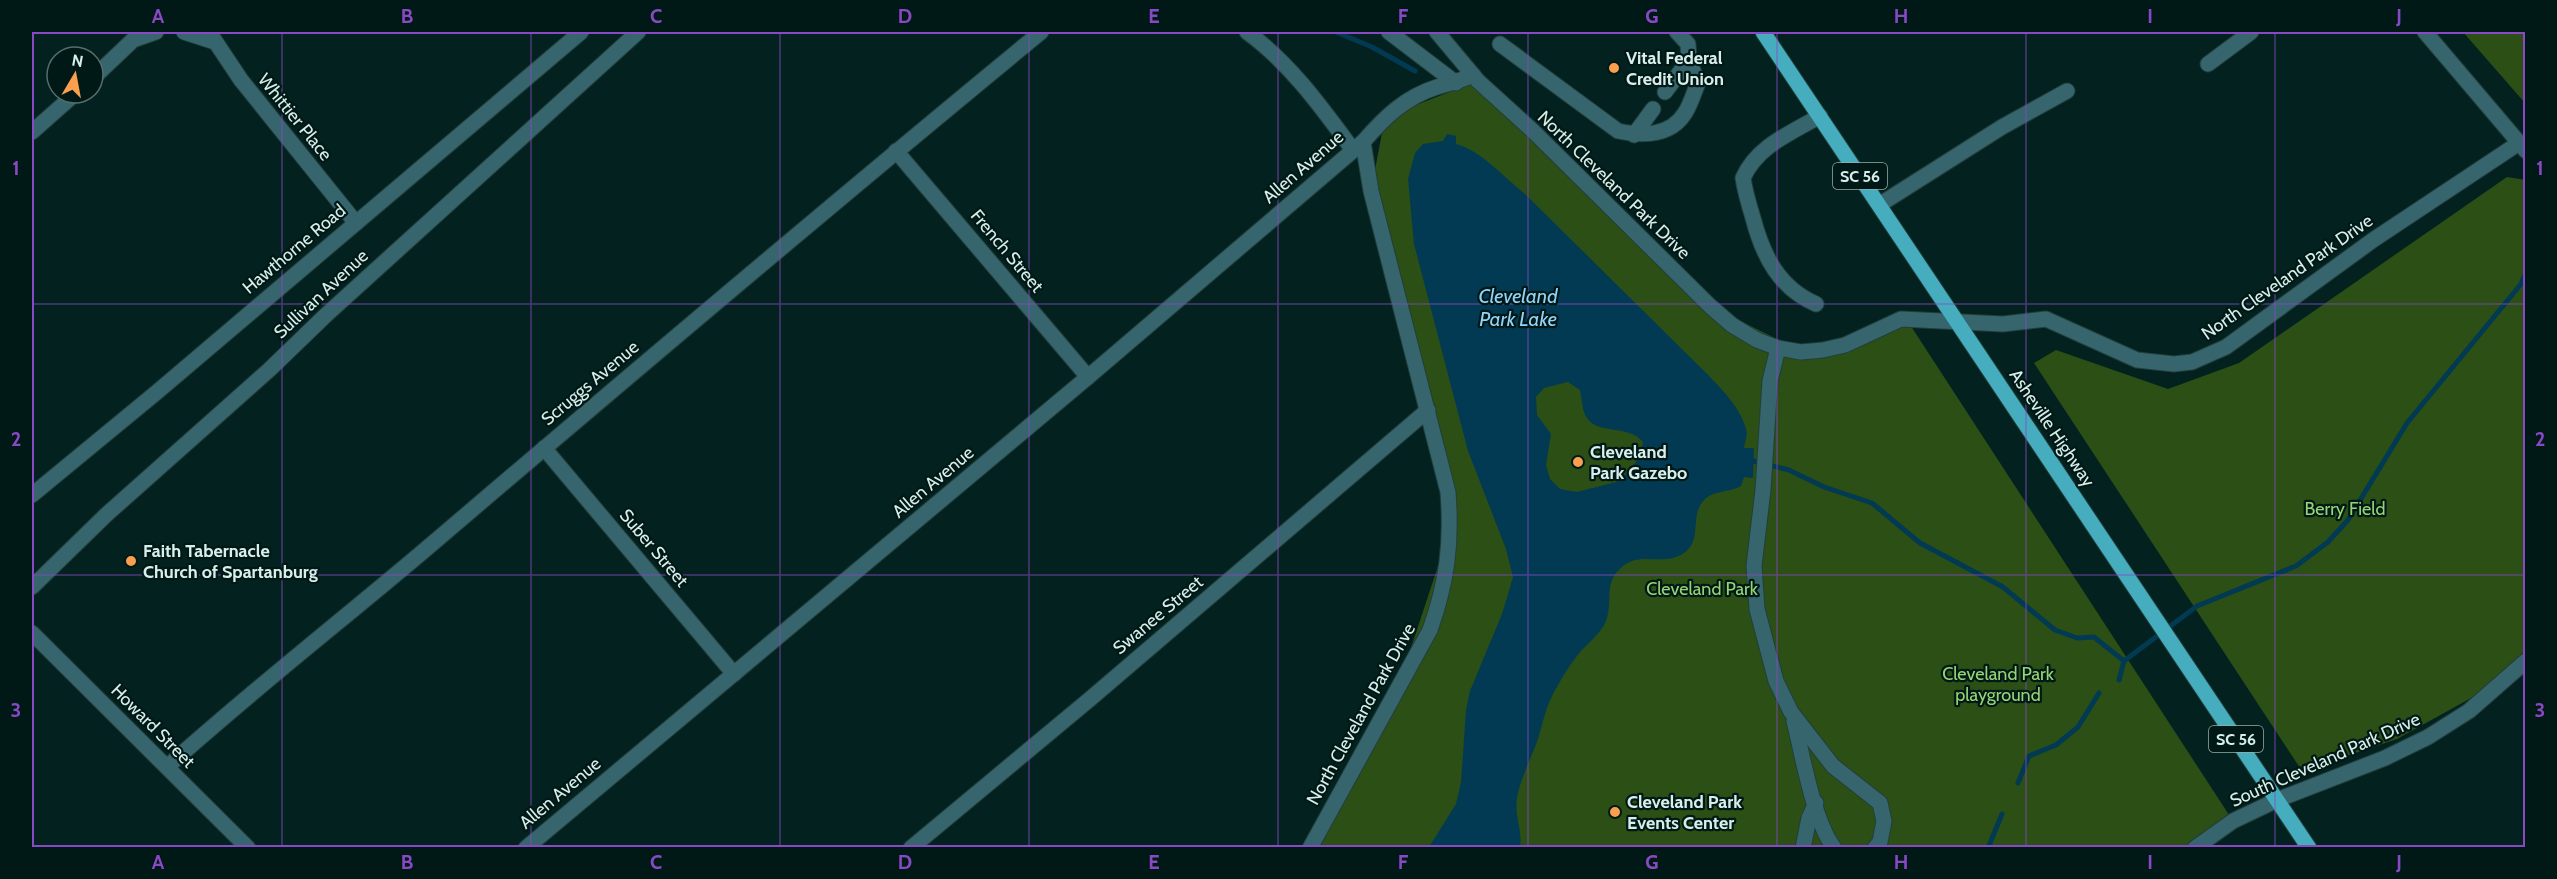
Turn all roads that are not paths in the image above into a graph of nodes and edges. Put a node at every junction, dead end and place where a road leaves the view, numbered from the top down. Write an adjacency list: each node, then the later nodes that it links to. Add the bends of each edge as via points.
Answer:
1 (156, 32): 13 (street)
2 (184, 32): 14 (street)
3 (581, 32): 32 (street, Hawthorne Road)
4 (638, 32): 40 (street, Sullivan Avenue, via 107,514)
5 (1041, 32): 30 (street, Scruggs Avenue)
6 (1247, 32): 28 (street, via 1279,59)
7 (1389, 32): 20 (street)
8 (1437, 32): 19 (street, North Cleveland Park Drive)
9 (1677, 32): 16 (street, via 1688,44)
10 (1762, 32): 25 (main road, Asheville Highway / SC 56)
11 (2251, 32): 17 (street)
12 (2425, 32): 29 (street)
13 (136, 36): 18 (street)
14 (212, 37): 32 (street, Whittier Place, via 241,80)
15 (1500, 44): 27 (street, via 1618,131)
16 (1689, 60): 22 (street); 27 (street, via 1698,83 1685,114 1661,134)
17 (2208, 64)
18 (105, 66)
19 (1473, 75): 20 (street); 35 (street, North Cleveland Park Drive, via 1710,306 1732,325)
20 (1456, 83): 28 (street, via 1427,91 1401,105)
21 (2067, 91): 31 (street)
22 (1665, 92)
23 (62, 105): 26 (street)
24 (1653, 109): 27 (street)
25 (1820, 116): 31 (main road, Asheville Highway / SC 56); 33 (street, via 1757,154 1743,178 1760,243 1770,262 1793,292)
26 (32, 132)
27 (1634, 135)
28 (1358, 146): 36 (street, Allen Avenue); 37 (street, North Cleveland Park Drive)
29 (2522, 147): 34 (street, North Cleveland Park Drive, via 2373,240 2226,348 2201,359 2174,364 2138,360 2046,319 2003,324)
30 (896, 151): 36 (street, French Street); 38 (street, Scruggs Avenue)
31 (1879, 205): 34 (main road, Asheville Highway / SC 56)
32 (356, 223): 39 (street, Hawthorne Road)
33 (1816, 304)
34 (1957, 321): 35 (street, North Cleveland Park Drive, via 1901,318 1845,345 1801,351); 46 (main road, Asheville Highway / SC 56)
35 (1778, 348): 44 (street, via 1770,381 1754,566 1757,609 1776,681)
36 (1088, 377): 43 (street, Allen Avenue)
37 (1428, 410): 51 (street, Swanee Street); 52 (street, North Cleveland Park Drive, via 1448,492 1451,527 1442,597 1414,662)
38 (544, 448): 43 (street, Suber Street); 45 (street, Scruggs Avenue, via 231,708)
39 (32, 495)
40 (32, 587)
41 (32, 633): 45 (street, Howard Street)
42 (2526, 661): 46 (street, South Cleveland Park Drive, via 2469,711 2428,737)
43 (734, 674): 50 (street, Allen Avenue)
44 (1791, 712): 47 (street); 54 (street, via 1833,766 1880,803 1884,821)
45 (167, 767): 49 (street, Howard Street)
46 (2277, 800): 55 (street, South Cleveland Park Drive, via 2233,822); 56 (main road, Asheville Highway / SC 56)
47 (1816, 803): 48 (street); 53 (street)
48 (1803, 847)
49 (248, 848)
50 (526, 848)
51 (911, 848)
52 (1310, 848)
53 (1834, 848)
54 (1875, 848)
55 (2195, 848)
56 (2309, 848)

